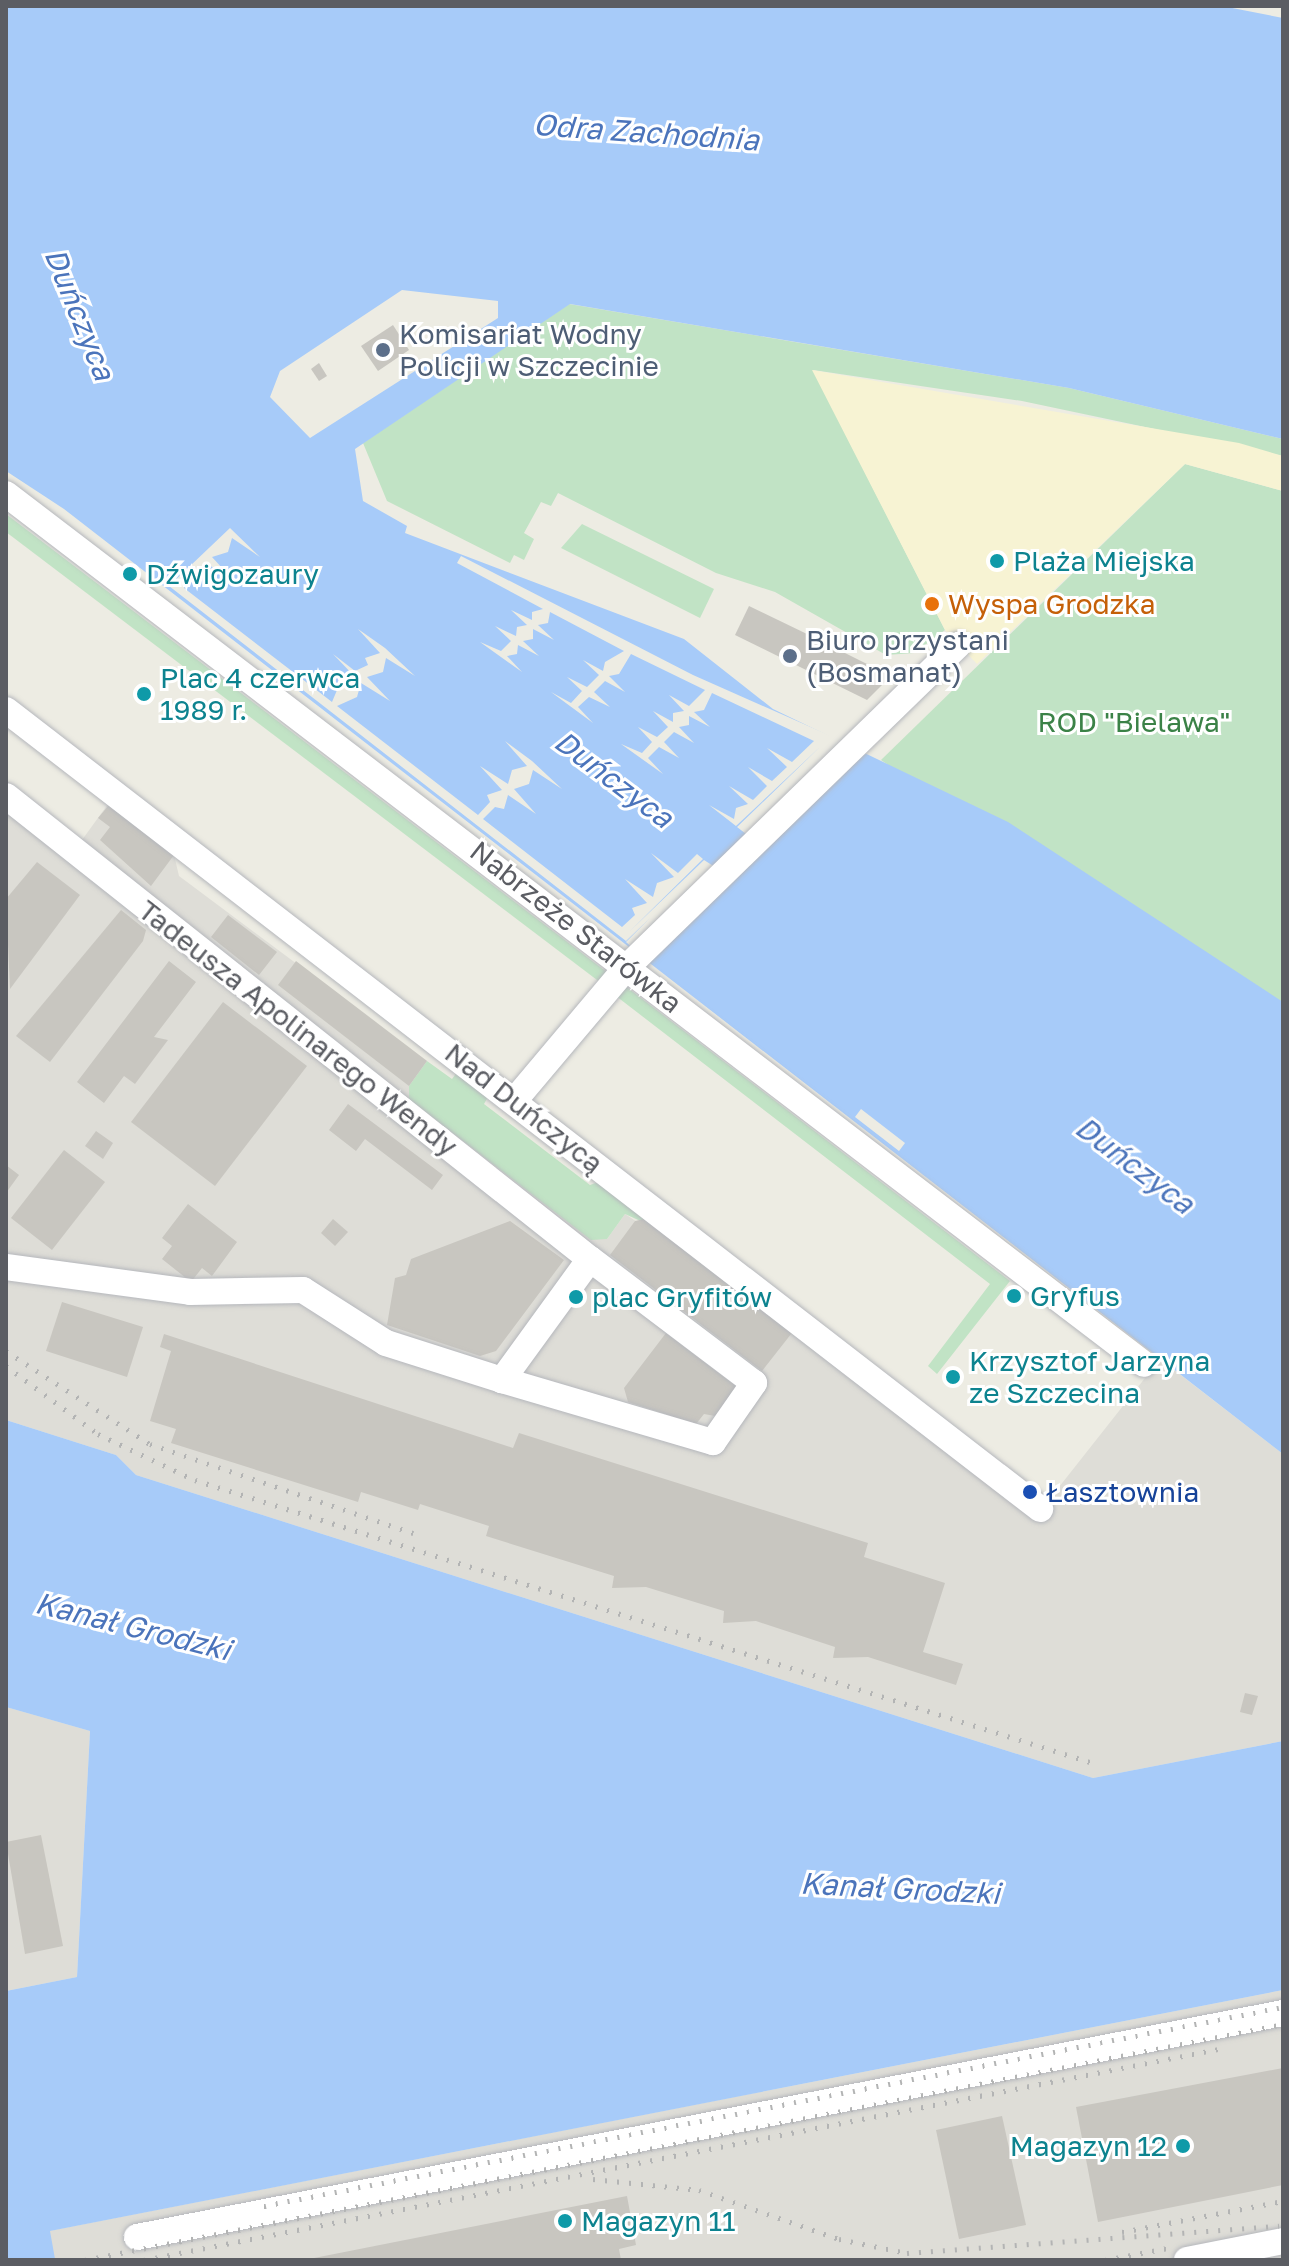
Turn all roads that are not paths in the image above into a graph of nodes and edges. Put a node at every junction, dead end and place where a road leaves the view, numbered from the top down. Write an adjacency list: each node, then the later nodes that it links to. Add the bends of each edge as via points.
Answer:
1 (6, 494): 5 (street, Nabrzeże Starówka)
2 (958, 645): 5 (street)
3 (6, 710): 6 (street, Nad Duńczycą)
4 (6, 796): 7 (street, Tadeusza Apolinarego Wendy)
5 (633, 961): 6 (street); 9 (street, Nabrzeże Starówka)
6 (514, 1101): 11 (street, Nad Duńczycą)
7 (590, 1259): 10 (street); 10 (street, Tadeusza Apolinarego Wendy, via 754,1383 713,1442)
8 (6, 1267): 10 (street, via 190,1292 303,1290 386,1343)
9 (1144, 1364)
10 (502, 1380)
11 (1040, 1509)
12 (1283, 2013): 13 (street)
13 (137, 2237)
14 (1283, 2241): 15 (street)
15 (1187, 2260)

